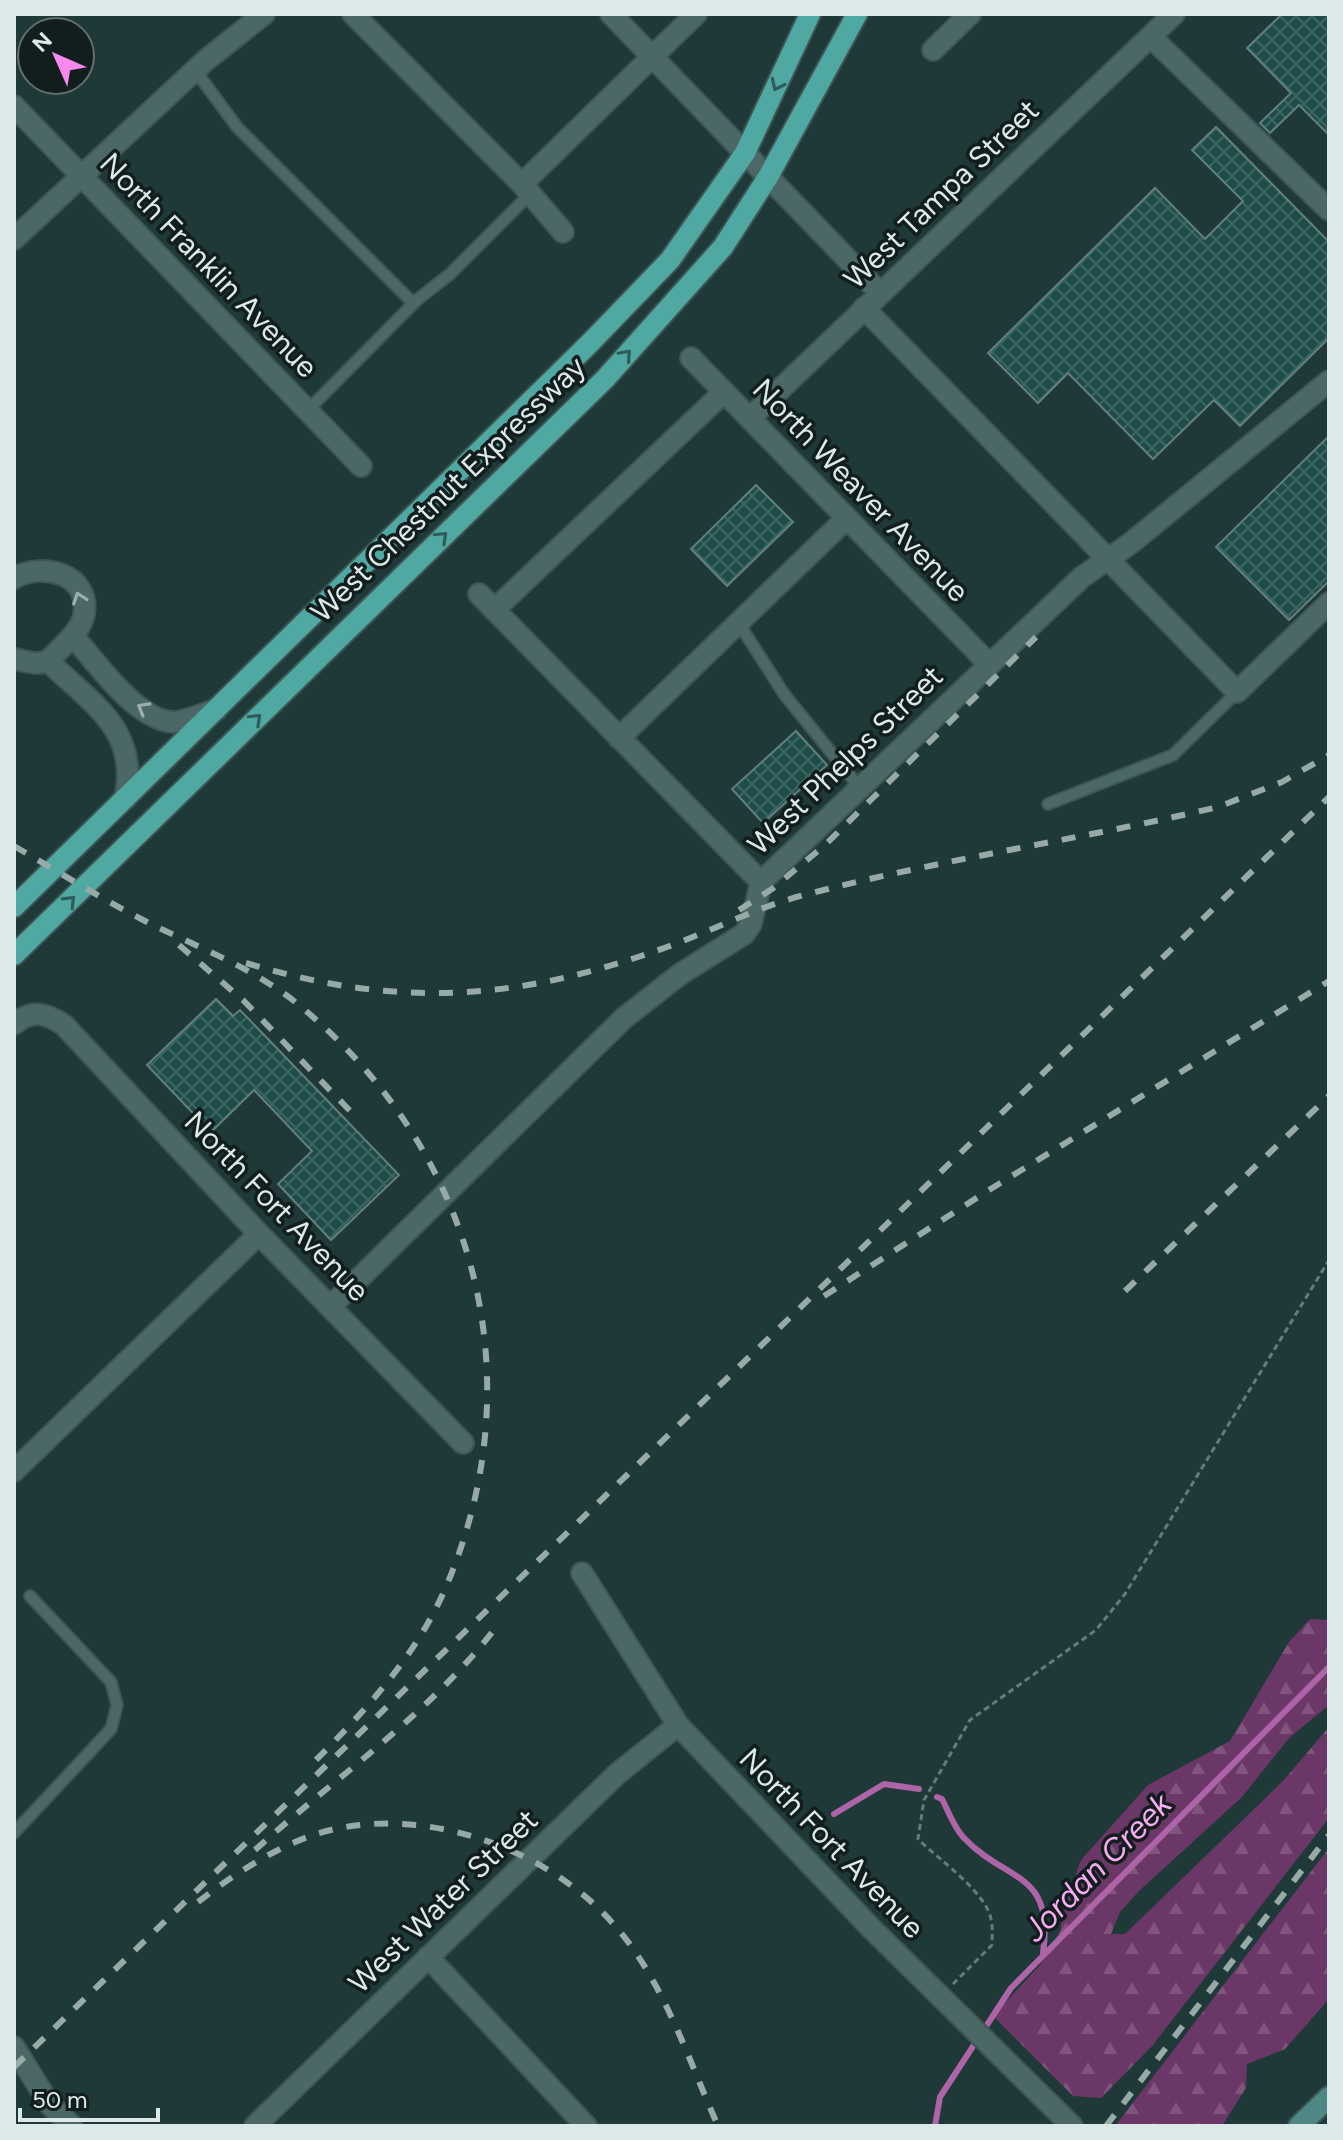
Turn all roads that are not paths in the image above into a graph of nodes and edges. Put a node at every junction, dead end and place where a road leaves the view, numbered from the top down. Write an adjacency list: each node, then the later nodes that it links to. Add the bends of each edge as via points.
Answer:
1 (264, 14): 12 (street)
2 (353, 14): 17 (street)
3 (611, 14): 11 (street)
4 (696, 14): 11 (street)
5 (810, 14): 14 (main road, West Chestnut Expressway, one-way to 14)
6 (857, 14): 16 (main road, West Chestnut Expressway)
7 (970, 14): 10 (street)
8 (1174, 14): 9 (street, West Tampa Street)
9 (1151, 37): 18 (street); 21 (street, West Tampa Street)
10 (933, 50)
11 (652, 57): 14 (street); 17 (street)
12 (195, 70): 15 (street); 22 (lane, via 237,127)
13 (14, 106): 15 (street, North Franklin Avenue)
14 (745, 153): 16 (street); 42 (main road, West Chestnut Expressway, via 670,260)
15 (80, 175): 20 (street); 27 (street, North Franklin Avenue)
16 (768, 177): 21 (street); 49 (main road, West Chestnut Expressway, one-way to 16, via 605,379 723,247)
17 (526, 189): 19 (street); 22 (lane, via 450,274)
18 (1329, 210)
19 (563, 232)
20 (14, 239)
21 (880, 293): 23 (street, West Tampa Street)
22 (413, 303): 27 (lane)
23 (864, 308): 28 (street, West Tampa Street); 31 (street)
24 (691, 358): 26 (street, North Weaver Avenue)
25 (1329, 381): 31 (street, West Phelps Street)
26 (724, 392): 28 (street, North Weaver Avenue); 35 (street)
27 (308, 410): 29 (street, North Franklin Avenue)
28 (750, 418): 30 (street, North Weaver Avenue)
29 (361, 466)
30 (847, 518): 36 (street); 40 (street, North Weaver Avenue)
31 (1109, 558): 40 (street, West Phelps Street); 41 (street)
32 (14, 578): 37 (street, one-way to 32, via 84,616 74,583 44,568)
33 (479, 594): 35 (street)
34 (1329, 603): 41 (street)
35 (494, 610): 43 (street)
36 (738, 622): 43 (street); 44 (lane, via 784,694)
37 (73, 636): 39 (street); 42 (street, one-way to 37, via 173,722 151,713 130,701)
38 (14, 659): 39 (street)
39 (48, 661): 45 (street, via 123,740 131,772)
40 (989, 664): 44 (street, West Phelps Street)
41 (1237, 692): 46 (lane, via 1173,755)
42 (216, 710): 45 (main road, West Chestnut Expressway)
43 (619, 738): 47 (street)
44 (860, 788): 47 (street, West Phelps Street)
45 (125, 799): 48 (main road, West Chestnut Expressway)
46 (1048, 804)
47 (761, 882): 52 (street, West Phelps Street, via 744,934 623,1019)
48 (14, 907)
49 (14, 955)
50 (14, 1024): 51 (street, North Fort Avenue, via 30,1013 64,1025)
51 (259, 1234): 52 (street, North Fort Avenue); 54 (street)
52 (331, 1306): 53 (street, North Fort Avenue)
53 (463, 1443)
54 (14, 1471)
55 (582, 1573): 57 (street, North Fort Avenue)
56 (30, 1596): 58 (lane, via 111,1682 117,1705 111,1729)
57 (678, 1725): 59 (street, West Water Street, via 617,1774); 65 (street, North Fort Avenue, via 940,1998)
58 (14, 1833)
59 (428, 1957): 63 (street, West Water Street); 64 (street)
60 (14, 2047): 62 (street, via 50,2105)
61 (1329, 2097): 66 (main road)
62 (72, 2126)
63 (255, 2126)
64 (586, 2126)
65 (1072, 2126)
66 (1299, 2126)

